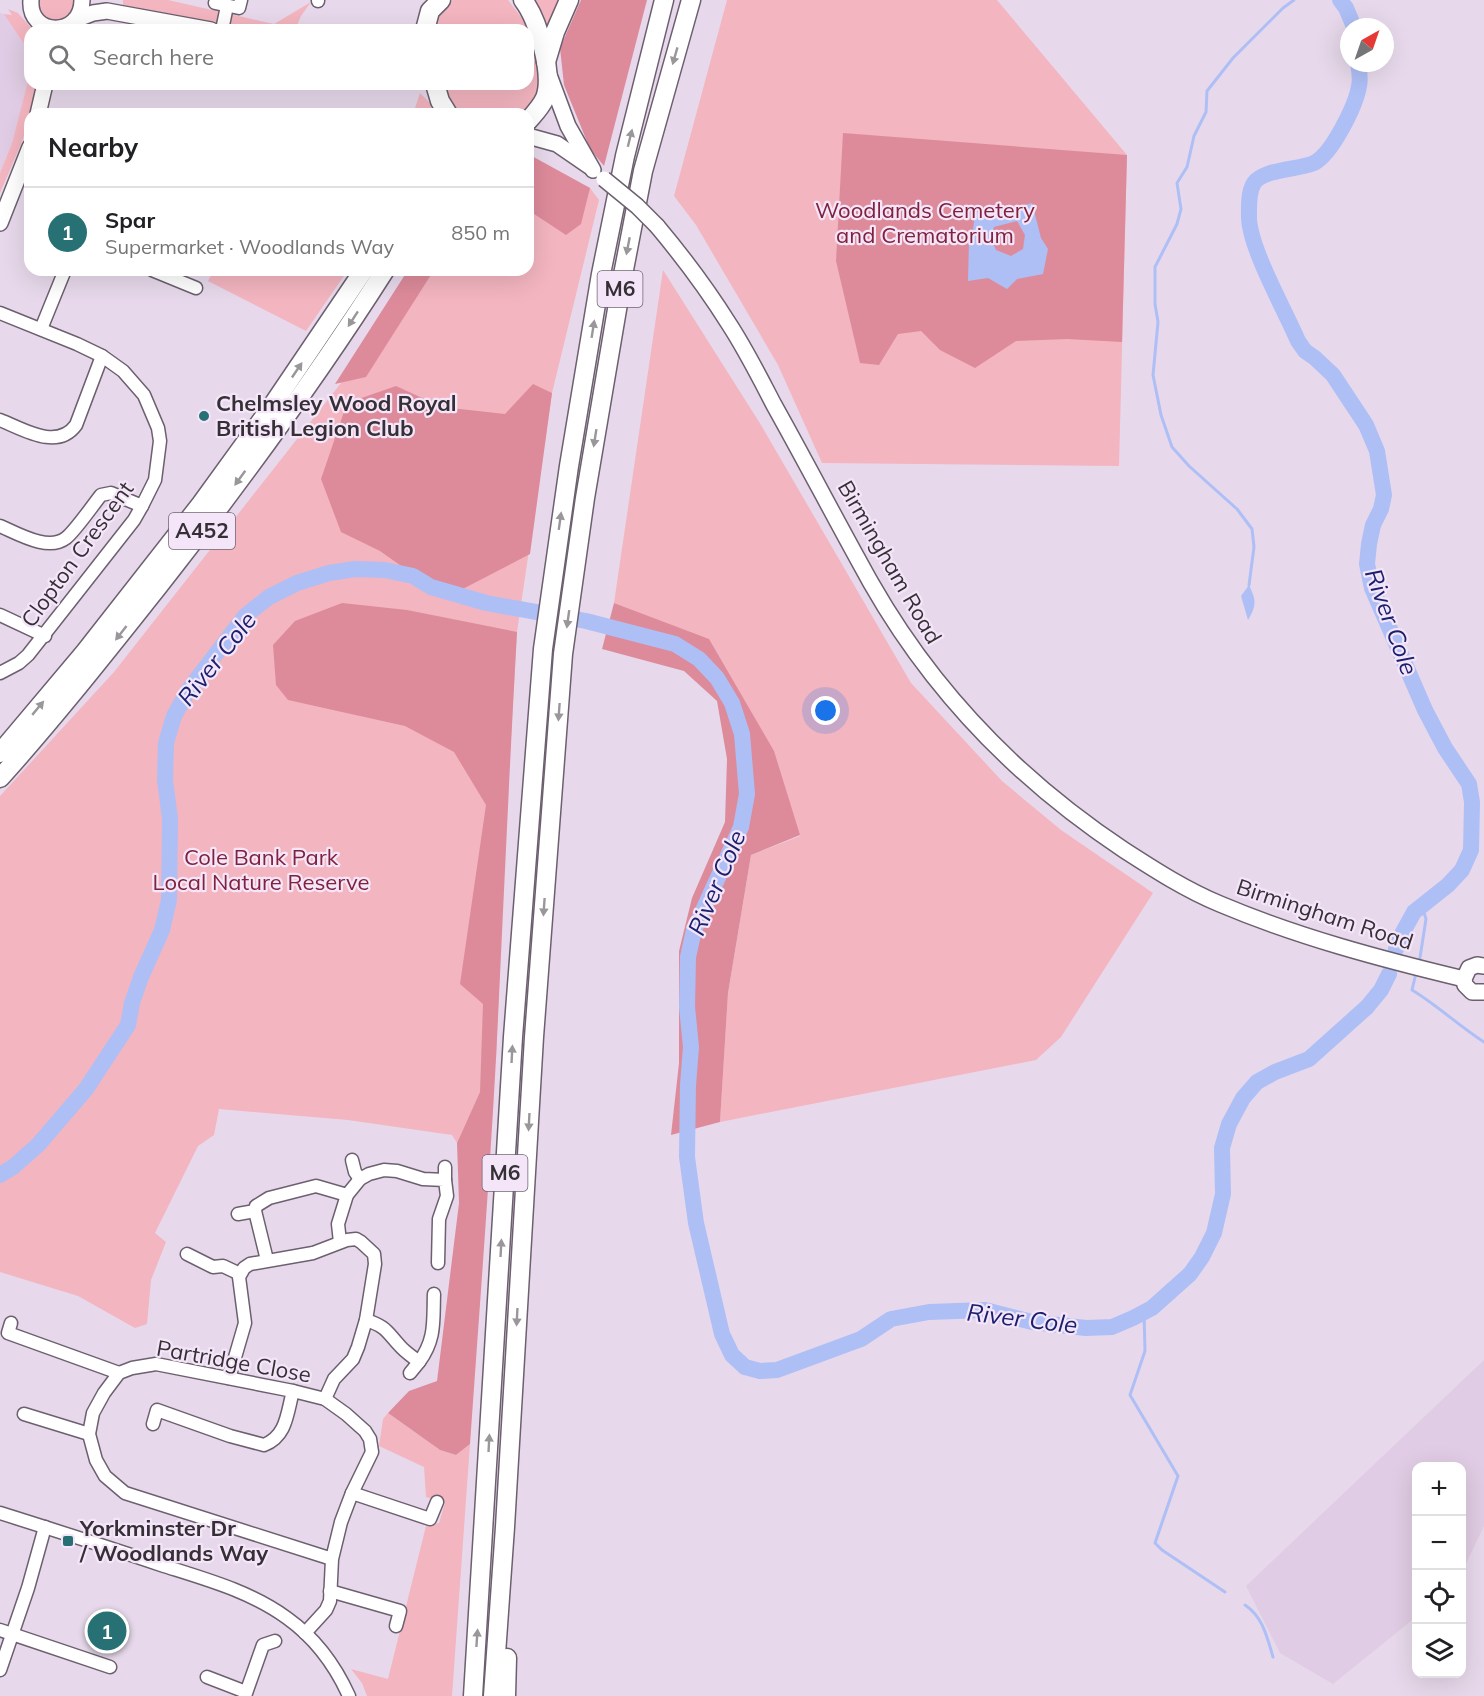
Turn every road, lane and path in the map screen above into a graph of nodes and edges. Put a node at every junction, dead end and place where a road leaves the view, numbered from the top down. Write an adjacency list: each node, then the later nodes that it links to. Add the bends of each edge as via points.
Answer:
1 (30, 0): 12 (main road)
2 (82, 0): 13 (main road)
3 (91, 0): 10 (main road)
4 (241, 0): 11 (street, via 239,8)
5 (523, 0): 17 (highway, via 535,20)
6 (569, 0): 17 (highway, via 555,32)
7 (664, 0): 84 (highway, M6, one-way to 7, via 513,1037 543,649 568,466 601,274 625,156)
8 (690, 0): 72 (highway, M6, one-way to 72, via 643,171 563,654 535,1026)
9 (215, 3): 11 (street)
10 (107, 6): 14 (main road); 15 (main road)
11 (228, 6): 16 (street)
12 (40, 24)
13 (72, 24)
14 (73, 24)
15 (185, 24)
16 (224, 24)
17 (548, 68): 20 (highway, via 545,97); 23 (main road, Birmingham Road, via 568,126)
18 (44, 90): 19 (main road)
19 (39, 108)
20 (534, 113)
21 (534, 138): 23 (main road, Birmingham Road, via 556,144)
22 (24, 162): 24 (main road)
23 (598, 174): 42 (main road, Birmingham Road, bridge, via 657,226 699,279 730,326 872,585 926,667 975,727 1011,763 1094,830 1218,903 1283,929)
24 (0, 223)
25 (63, 276): 31 (street)
26 (167, 276): 29 (street)
27 (360, 276): 39 (highway, A452, one-way to 27, via 201,504)
28 (381, 276): 40 (highway, A452, one-way to 40, via 213,516 99,661)
29 (196, 288)
30 (1, 313): 31 (street, Clopton Crescent)
31 (41, 329): 32 (street, Clopton Crescent)
32 (102, 356): 33 (street, via 70,433 46,438); 34 (street, Clopton Crescent, via 123,371 144,395 158,428 155,480)
33 (0, 420)
34 (142, 506): 35 (street, via 111,493 101,495 65,539 51,543); 37 (street, Clopton Crescent)
35 (0, 526)
36 (0, 615): 37 (street)
37 (45, 636): 38 (street, Clopton Crescent, via 19,663)
38 (0, 673)
39 (0, 753)
40 (0, 778)
41 (1483, 962): 42 (main road, via 1468,968)
42 (1464, 979): 43 (main road, Birmingham Road, via 1472,992)
43 (1484, 992)
44 (352, 1160): 46 (street)
45 (445, 1167): 47 (street)
46 (360, 1179): 47 (street, via 384,1170); 48 (street)
47 (445, 1180): 54 (street, via 447,1196 439,1219)
48 (347, 1195): 49 (street, via 316,1186 269,1198); 51 (street, via 338,1224)
49 (255, 1211): 50 (street); 53 (street)
50 (238, 1214)
51 (340, 1242): 53 (street, via 313,1253); 57 (street, via 356,1239 374,1254)
52 (187, 1254): 55 (street)
53 (267, 1260): 55 (street, via 250,1264)
54 (438, 1263)
55 (240, 1274): 62 (street, via 238,1284 245,1323)
56 (434, 1294): 59 (street, via 430,1341)
57 (366, 1320): 59 (street, via 388,1330 400,1347); 64 (street, via 353,1359 334,1379)
58 (11, 1323): 60 (street, via 8,1334)
59 (419, 1362): 61 (street)
60 (119, 1373): 62 (street, Partridge Close, via 156,1364); 67 (street, via 93,1413)
61 (410, 1373)
62 (229, 1378): 63 (street, Partridge Close)
63 (293, 1391): 64 (street, Partridge Close); 66 (street, via 282,1433 264,1445 157,1410)
64 (325, 1399): 68 (street, Partridge Close, via 366,1431 370,1439 372,1452)
65 (24, 1414): 67 (street)
66 (153, 1424)
67 (89, 1434): 73 (street, via 105,1476 125,1493)
68 (352, 1493): 69 (street, via 430,1519); 73 (street)
69 (436, 1502)
70 (0, 1513): 71 (street)
71 (45, 1527): 76 (street); 77 (street, via 243,1593 273,1608)
72 (505, 1527): 85 (highway, M6); 86 (highway, M6, via 509,1610)
73 (332, 1558): 74 (street)
74 (330, 1591): 75 (street, via 400,1611); 77 (street, via 326,1610)
75 (396, 1626)
76 (6, 1633): 79 (street); 80 (street)
77 (305, 1633): 83 (street, via 332,1665)
78 (276, 1641): 82 (street, via 263,1645)
79 (110, 1667)
80 (0, 1670)
81 (207, 1677): 82 (street)
82 (246, 1694)
83 (349, 1696)
84 (473, 1696)
85 (493, 1696)
86 (506, 1696)

